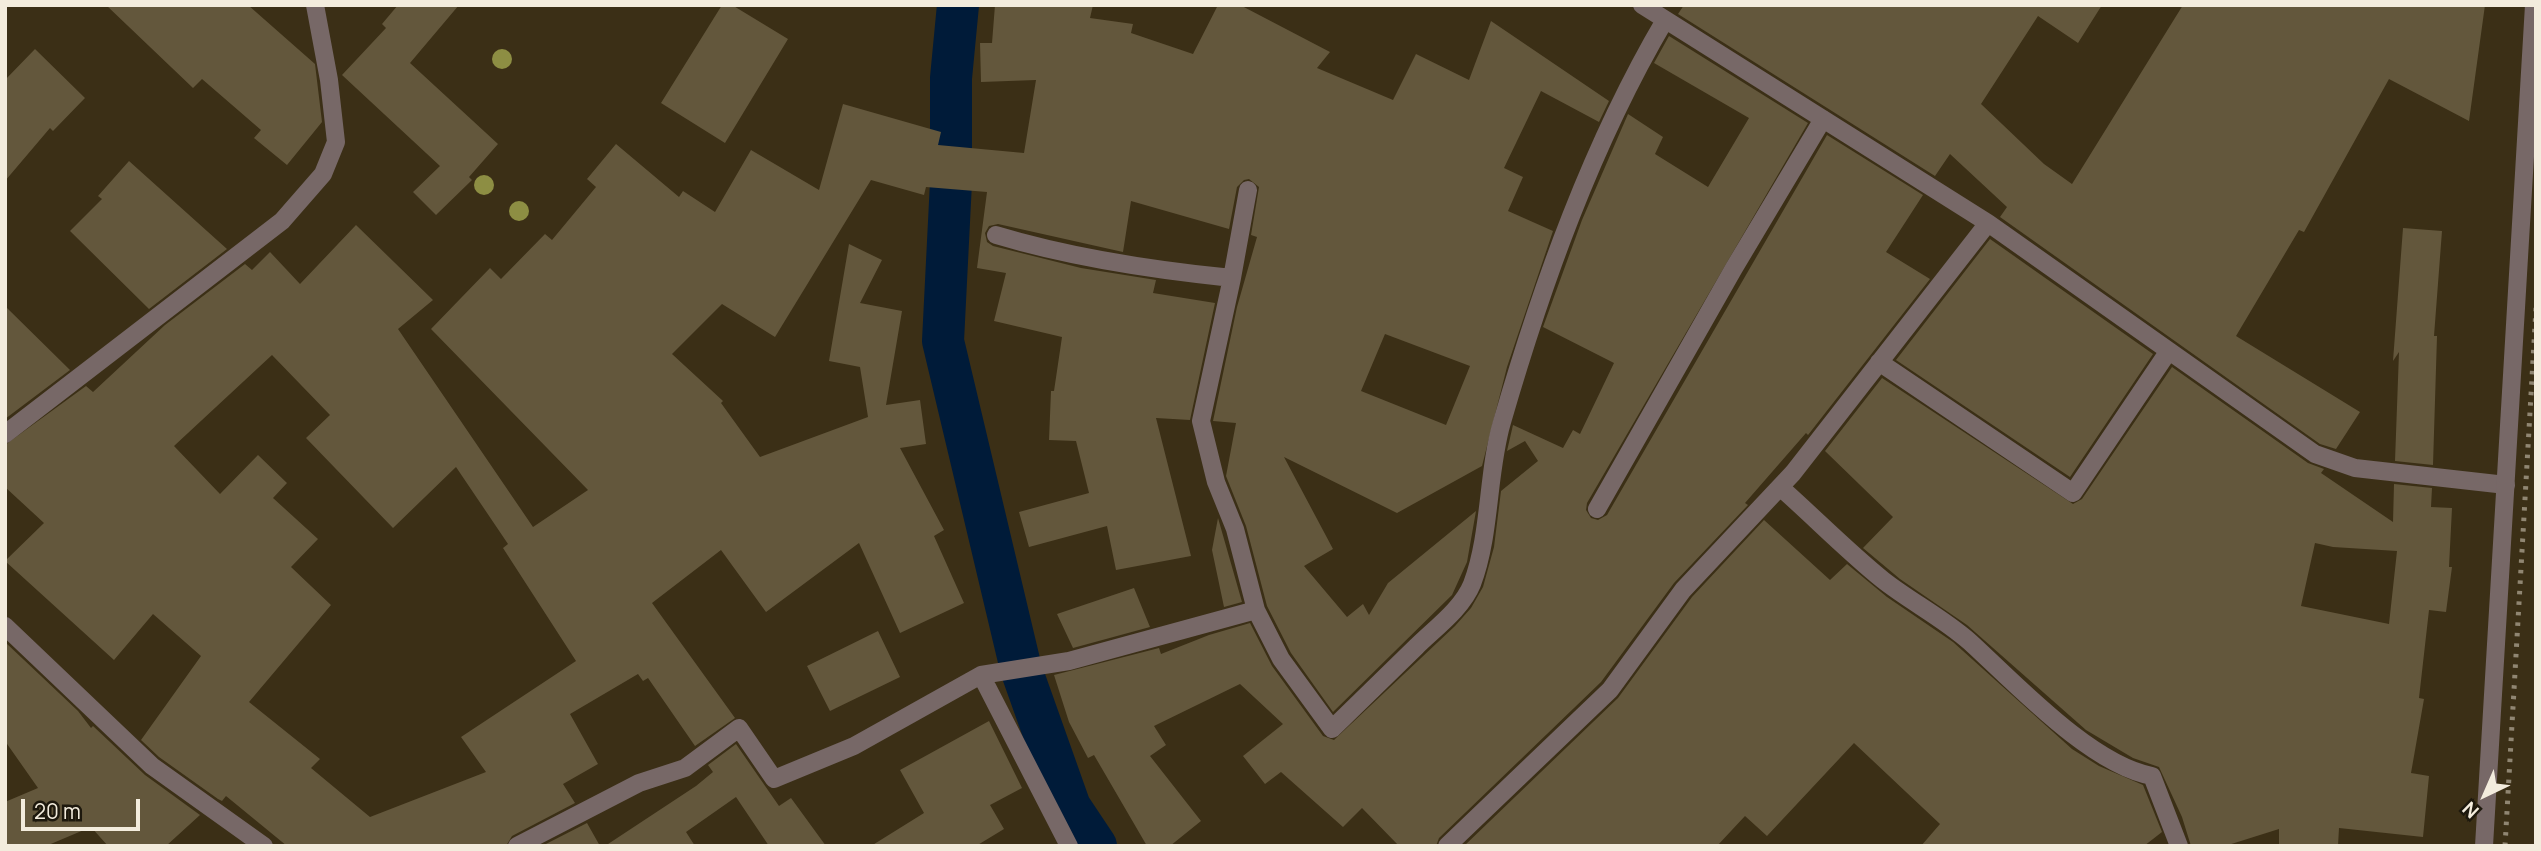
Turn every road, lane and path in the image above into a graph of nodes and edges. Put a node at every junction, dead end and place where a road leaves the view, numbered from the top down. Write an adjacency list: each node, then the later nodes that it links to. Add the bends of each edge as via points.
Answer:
1 (314, 5): 12 (street, via 336,142 323,174 282,221)
2 (2534, 5): 13 (street)
3 (1643, 6): 4 (street)
4 (1665, 20): 5 (street); 16 (street, via 1625,91 1581,191 1548,285 1501,425 1492,492 1471,585 1451,613 1332,729 1280,659)
5 (1823, 119): 7 (street); 15 (street)
6 (1248, 190): 9 (street)
7 (1988, 223): 10 (street); 11 (street)
8 (996, 234): 9 (street, via 1108,260)
9 (1233, 278): 16 (street, via 1201,421)
10 (2168, 352): 11 (street, via 2073,493); 13 (street, via 2315,454 2355,468)
11 (1879, 362): 14 (street)
12 (5, 434)
13 (2506, 485): 24 (street)
14 (1780, 487): 22 (street, via 1683,590 1610,690); 23 (street, via 1883,580 1968,641 2014,687 2120,765 2152,776)
15 (1597, 509)
16 (1256, 610): 18 (street, via 1069,661)
17 (5, 626): 19 (street, via 152,766)
18 (981, 675): 20 (street, via 854,746 774,779 739,729 685,768 639,783); 21 (street)
19 (264, 846)
20 (517, 846)
21 (1069, 846)
22 (1447, 846)
23 (2179, 846)
24 (2484, 846)

